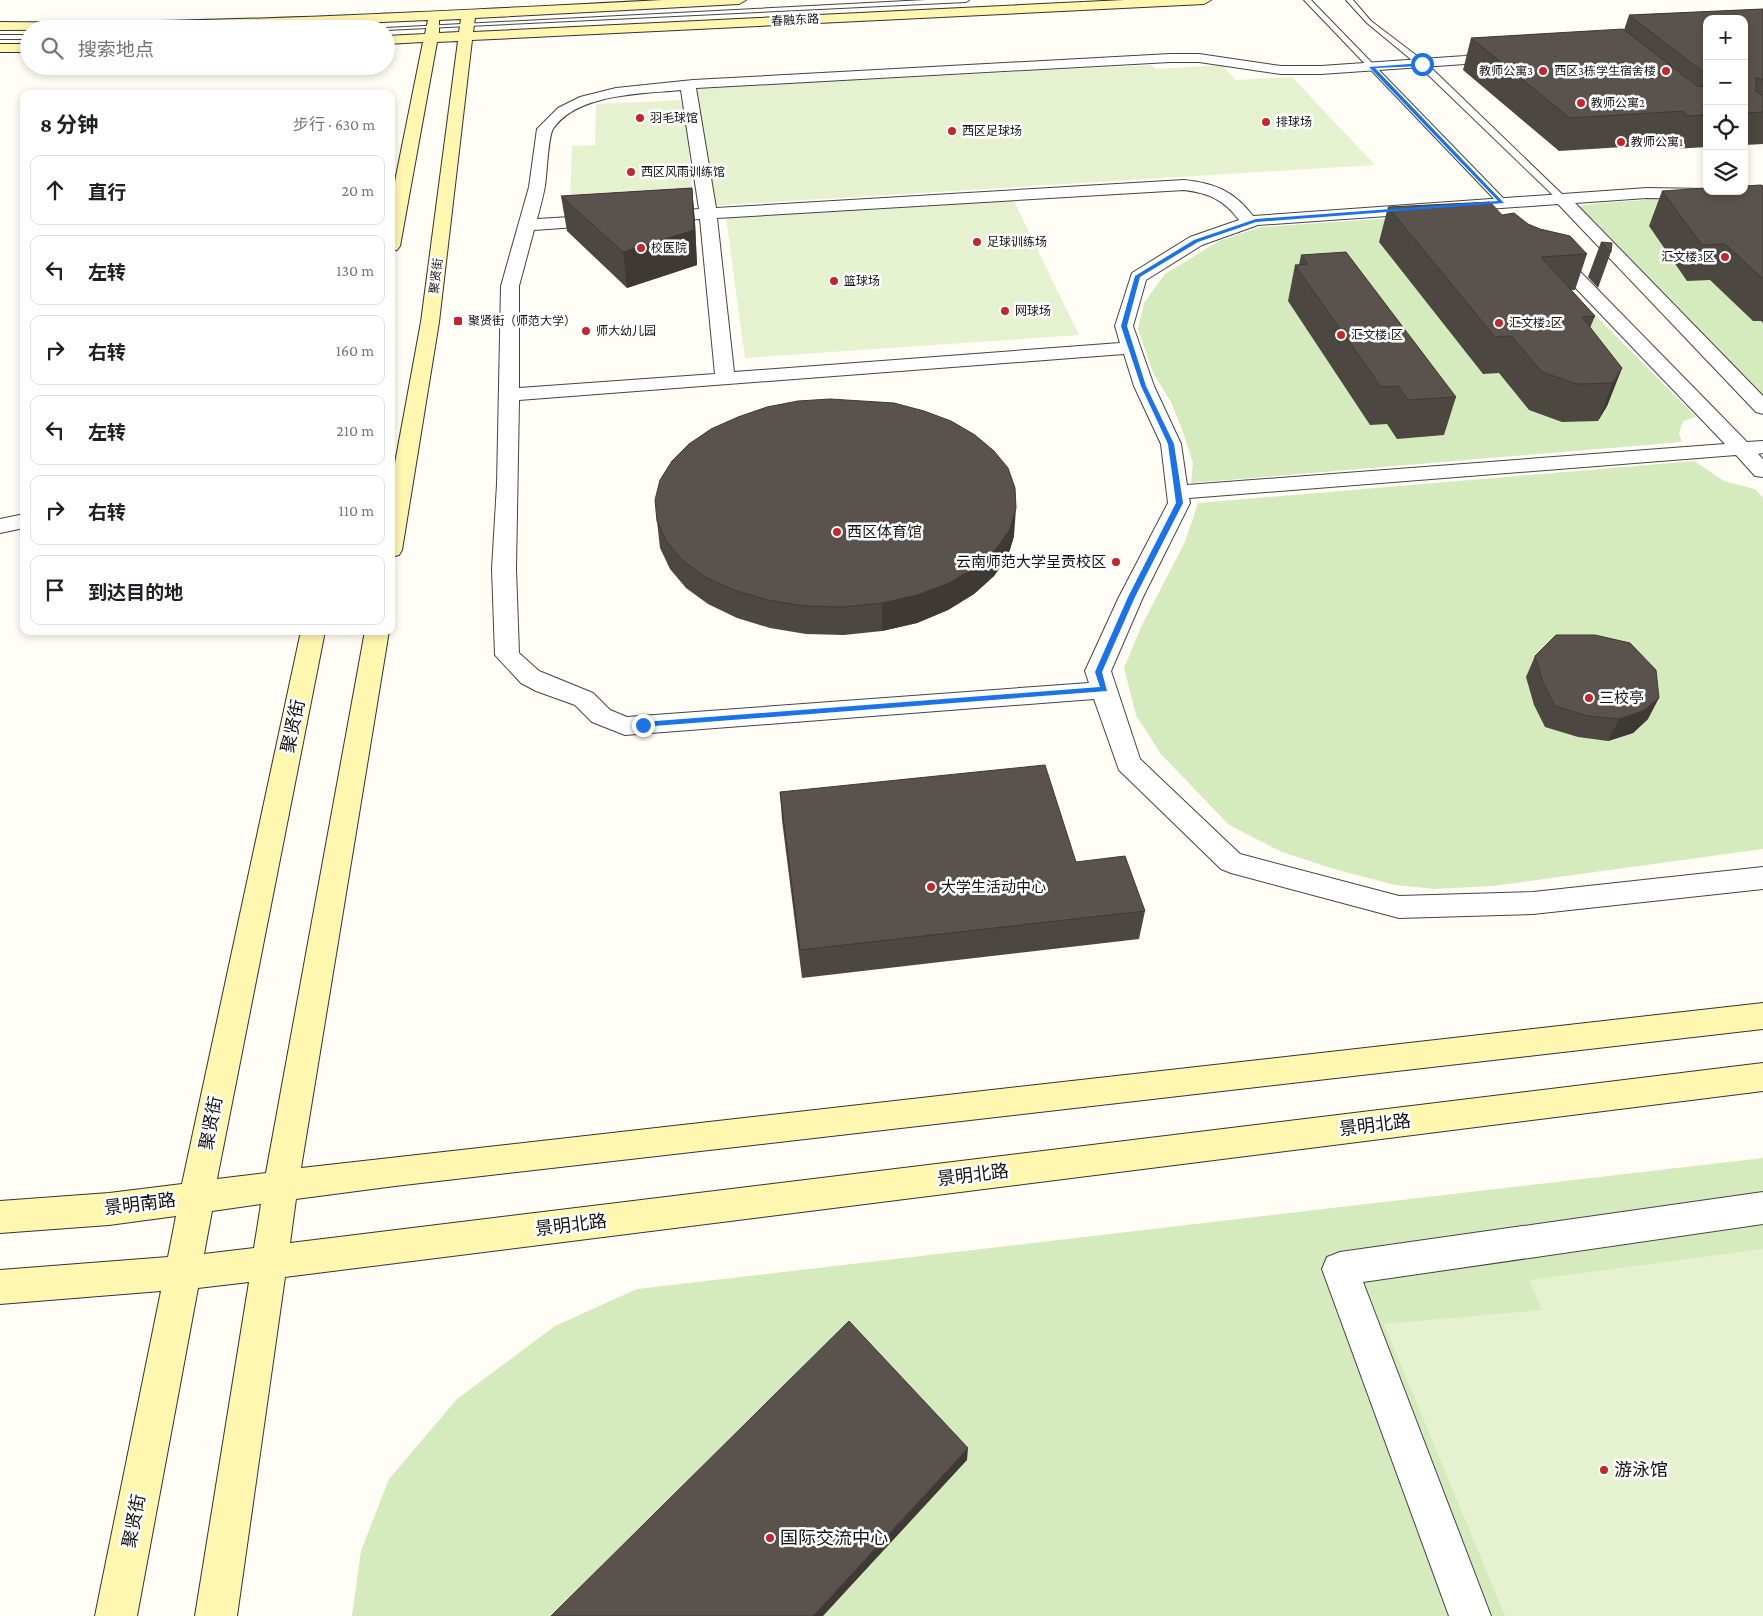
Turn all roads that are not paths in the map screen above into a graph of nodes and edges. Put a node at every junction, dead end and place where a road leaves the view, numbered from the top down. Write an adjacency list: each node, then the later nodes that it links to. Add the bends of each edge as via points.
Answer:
1 (739, 0): 6 (main road, 春融东路)
2 (966, 0): 6 (lane)
3 (1204, 0): 6 (main road, 春融东路)
4 (1308, 0): 19 (lane)
5 (1349, 0): 18 (lane, via 1369,22)
6 (468, 19): 7 (main road, 春融东路); 7 (main road, 春融东路); 42 (main road, 聚贤街, via 430,322)
7 (435, 20): 8 (main road, 春融东路); 9 (lane); 12 (main road, 春融东路); 29 (main road)
8 (395, 21)
9 (395, 25)
10 (0, 26): 11 (main road, 春融东路)
11 (20, 26)
12 (395, 36)
13 (0, 37): 14 (lane)
14 (20, 37)
15 (1514, 47): 18 (street, via 1465,60)
16 (0, 48): 17 (main road)
17 (20, 48)
18 (1422, 64): 19 (street); 22 (lane)
19 (1371, 67): 20 (street, via 1281,70 1199,58 1170,58); 23 (lane)
20 (688, 85): 24 (street); 30 (street, via 616,92 585,100 563,111 546,129 537,187)
21 (1763, 195): 22 (street, via 1647,193)
22 (1561, 198): 23 (street); 35 (street)
23 (1502, 202): 27 (street); 28 (street)
24 (708, 213): 25 (street); 27 (street, via 1184,185 1214,189 1235,202); 33 (street)
25 (641, 218)
26 (622, 219): 30 (street)
27 (1249, 222): 32 (street, via 1196,241 1138,276 1124,326)
28 (1522, 223)
29 (395, 225)
30 (526, 225): 34 (street, via 510,286)
31 (1542, 243): 37 (street)
32 (1131, 348): 33 (street); 39 (street, via 1144,386 1171,444)
33 (725, 379): 34 (street)
34 (509, 395): 45 (street, via 504,569 506,655 530,677 584,699 601,716 617,724 668,724)
35 (1763, 408)
36 (1763, 447): 37 (street)
37 (1741, 448): 38 (street); 39 (street)
38 (1763, 471)
39 (1178, 492): 45 (street, via 1179,503 1131,597 1098,672)
40 (20, 522): 41 (street)
41 (0, 526)
42 (395, 527)
43 (312, 635): 50 (main road, 聚贤街)
44 (376, 635): 49 (main road)
45 (1104, 690): 46 (street, via 1128,763 1231,862 1399,907 1533,903)
46 (1763, 878)
47 (1763, 1016): 49 (main road, via 395,1171)
48 (1763, 1077): 53 (main road, 景明北路)
49 (280, 1187): 50 (main road, 景明南路); 53 (main road)
50 (197, 1197): 52 (main road, 景明南路, via 110,1209); 54 (main road, 聚贤街)
51 (1763, 1208): 58 (street, via 1340,1269)
52 (0, 1217)
53 (269, 1263): 54 (main road, 景明北路); 57 (main road)
54 (183, 1273): 55 (main road); 56 (main road, 聚贤街)
55 (0, 1287)
56 (116, 1616)
57 (216, 1616)
58 (1470, 1616)

